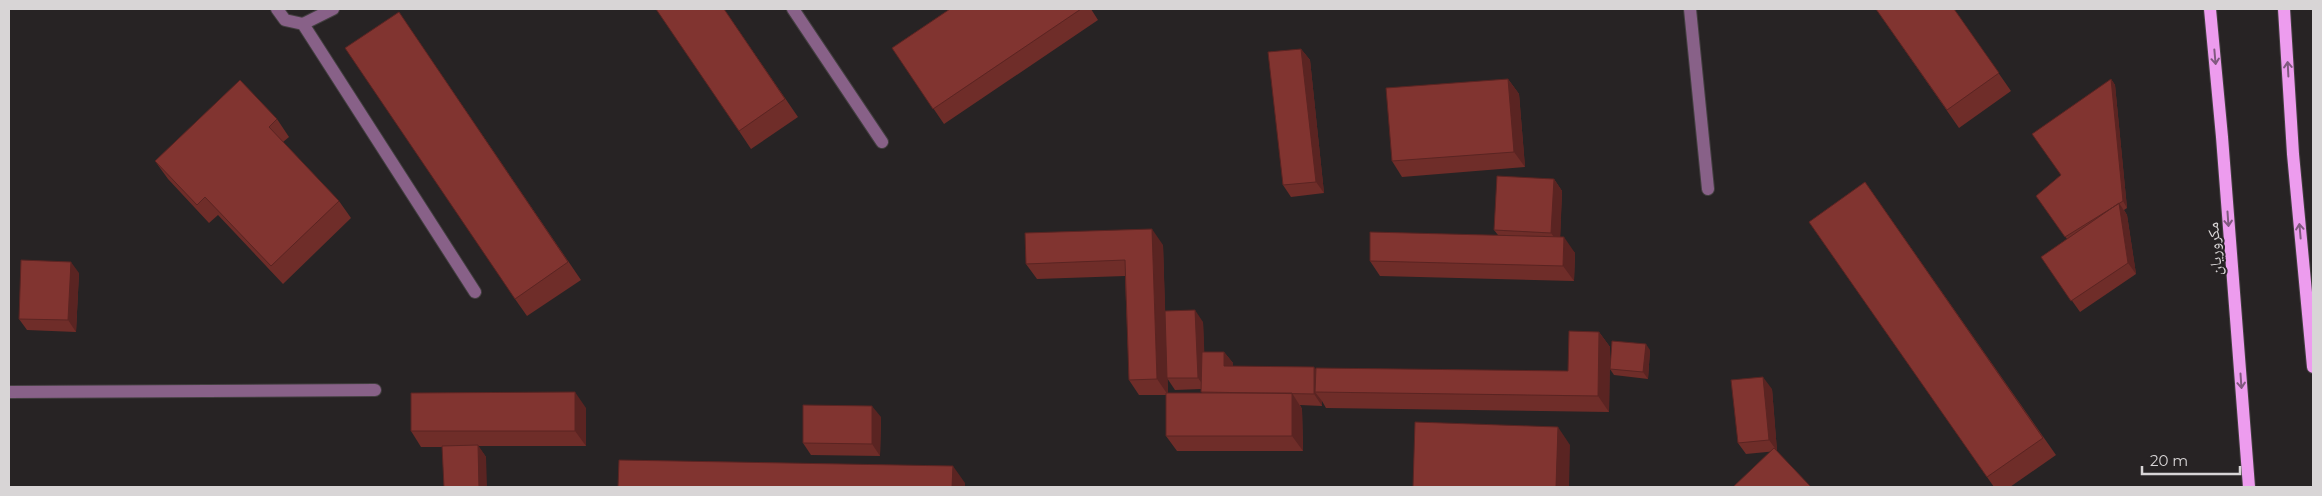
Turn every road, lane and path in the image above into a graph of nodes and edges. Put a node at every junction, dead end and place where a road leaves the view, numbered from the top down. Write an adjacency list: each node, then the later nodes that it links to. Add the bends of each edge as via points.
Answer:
1 (277, 9): 7 (street, via 285,20)
2 (333, 9): 7 (street)
3 (793, 9): 8 (street)
4 (1690, 9): 9 (street)
5 (2210, 9): 15 (main road, مکروریان, one-way to 15)
6 (2284, 9): 10 (main road, one-way to 6, via 2293,154)
7 (303, 24): 11 (street)
8 (882, 142)
9 (1708, 189)
10 (2308, 252): 12 (main road)
11 (475, 292)
12 (2313, 367)
13 (375, 390): 14 (street)
14 (9, 392)
15 (2249, 487)

